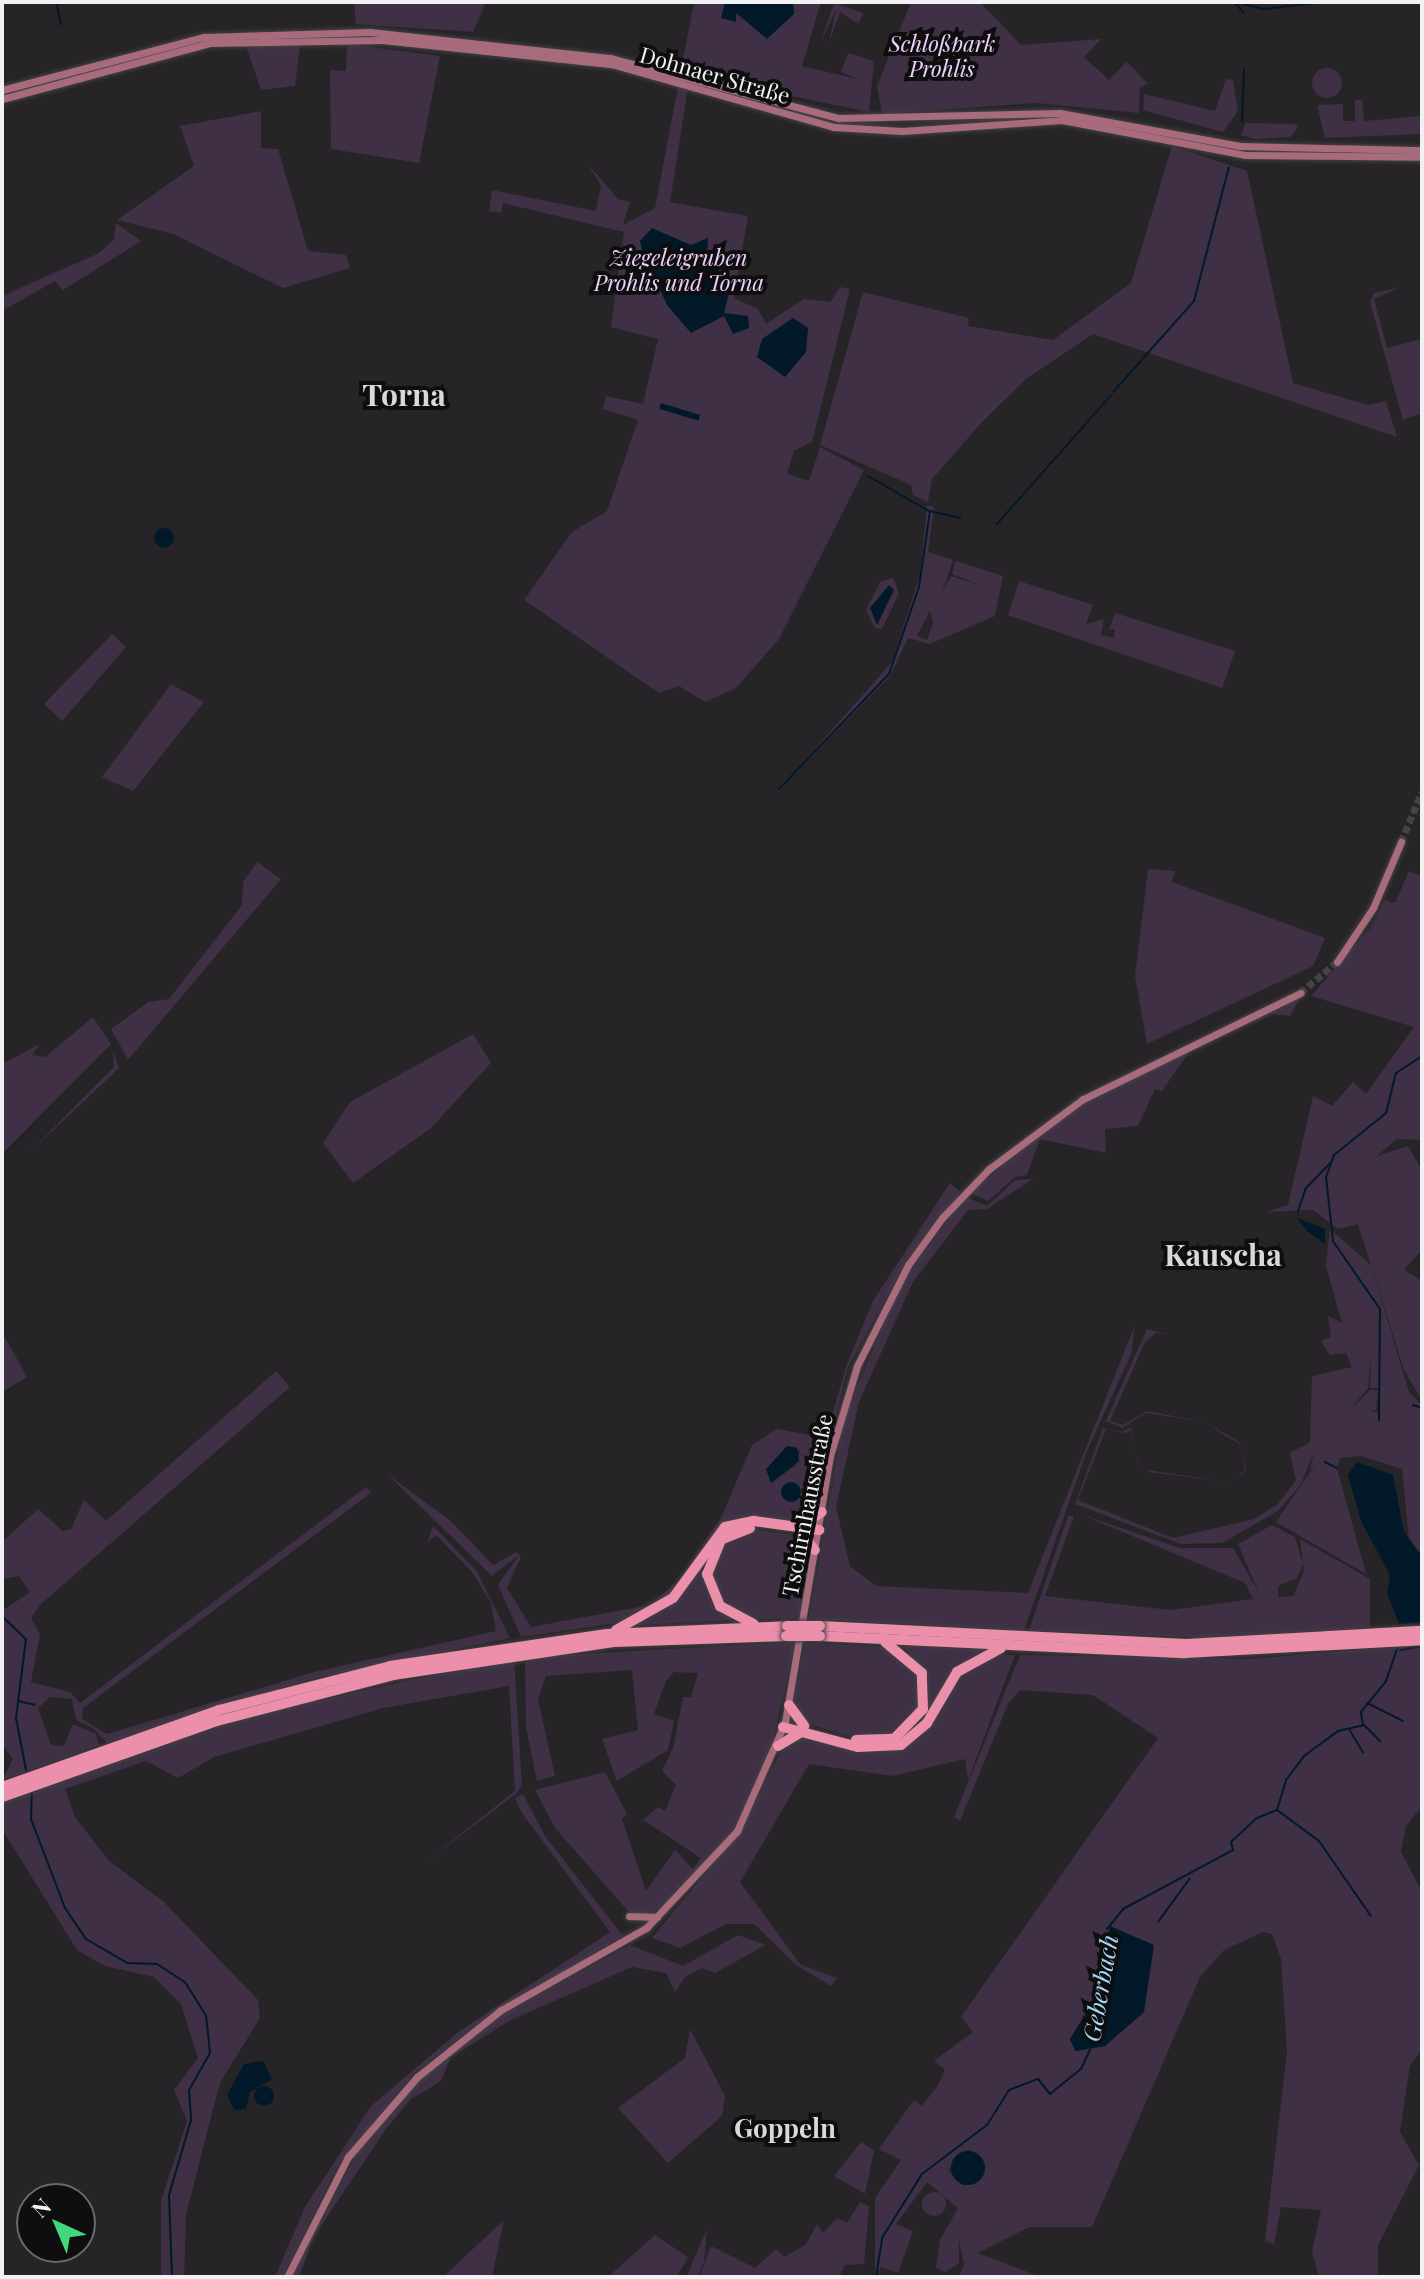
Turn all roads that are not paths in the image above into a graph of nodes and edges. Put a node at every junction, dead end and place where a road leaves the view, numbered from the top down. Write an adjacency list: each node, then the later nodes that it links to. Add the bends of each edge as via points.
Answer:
1 (2, 90): 3 (main road, Dohnaer Straße, via 221,35 370,32 610,58 838,118 1060,113 1240,146)
2 (2, 99): 4 (main road, Dohnaer Straße, via 217,42 381,40 611,64 854,129 1062,120 1257,156)
3 (1422, 150)
4 (1422, 157)
5 (1401, 842): 6 (main road, via 1373,908)
6 (1337, 962)
7 (1300, 993): 8 (main road, Tschirnhausstraße, via 1083,1099 989,1169 942,1218 908,1265 857,1366)
8 (822, 1512): 9 (highway); 10 (main road, Tschirnhausstraße)
9 (800, 1530): 10 (highway); 11 (highway); 12 (highway, via 740,1529 710,1556 712,1596 729,1613); 16 (highway, via 754,1521 725,1527 673,1598)
10 (818, 1532): 11 (main road, Tschirnhausstraße)
11 (815, 1550): 21 (main road, Tschirnhausstraße)
12 (760, 1626): 13 (highway); 16 (highway)
13 (786, 1631): 14 (highway, bridge); 25 (highway, via 614,1642 393,1675 217,1721)
14 (820, 1631): 17 (highway); 19 (highway)
15 (1422, 1631): 20 (highway)
16 (607, 1634): 25 (highway, via 330,1680)
17 (876, 1638): 19 (highway); 23 (highway, via 905,1652 922,1673 925,1701 915,1724 881,1742)
18 (1422, 1640): 20 (highway)
19 (1009, 1643): 20 (highway); 23 (highway, via 957,1672 927,1723 901,1745 871,1749)
20 (1246, 1648)
21 (789, 1705): 22 (main road, Tschirnhausstraße); 23 (highway)
22 (784, 1724): 23 (highway); 24 (main road, Tschirnhausstraße)
23 (805, 1729): 24 (highway)
24 (778, 1746): 30 (main road, Tschirnhausstraße, via 726,1847)
25 (38, 1779): 26 (highway)
26 (18, 1786): 27 (highway); 28 (highway)
27 (2, 1787)
28 (2, 1797)
29 (629, 1916): 30 (main road)
30 (659, 1917): 31 (main road, Tschirnhausstraße, via 501,2010 417,2077 348,2157)
31 (287, 2277)

